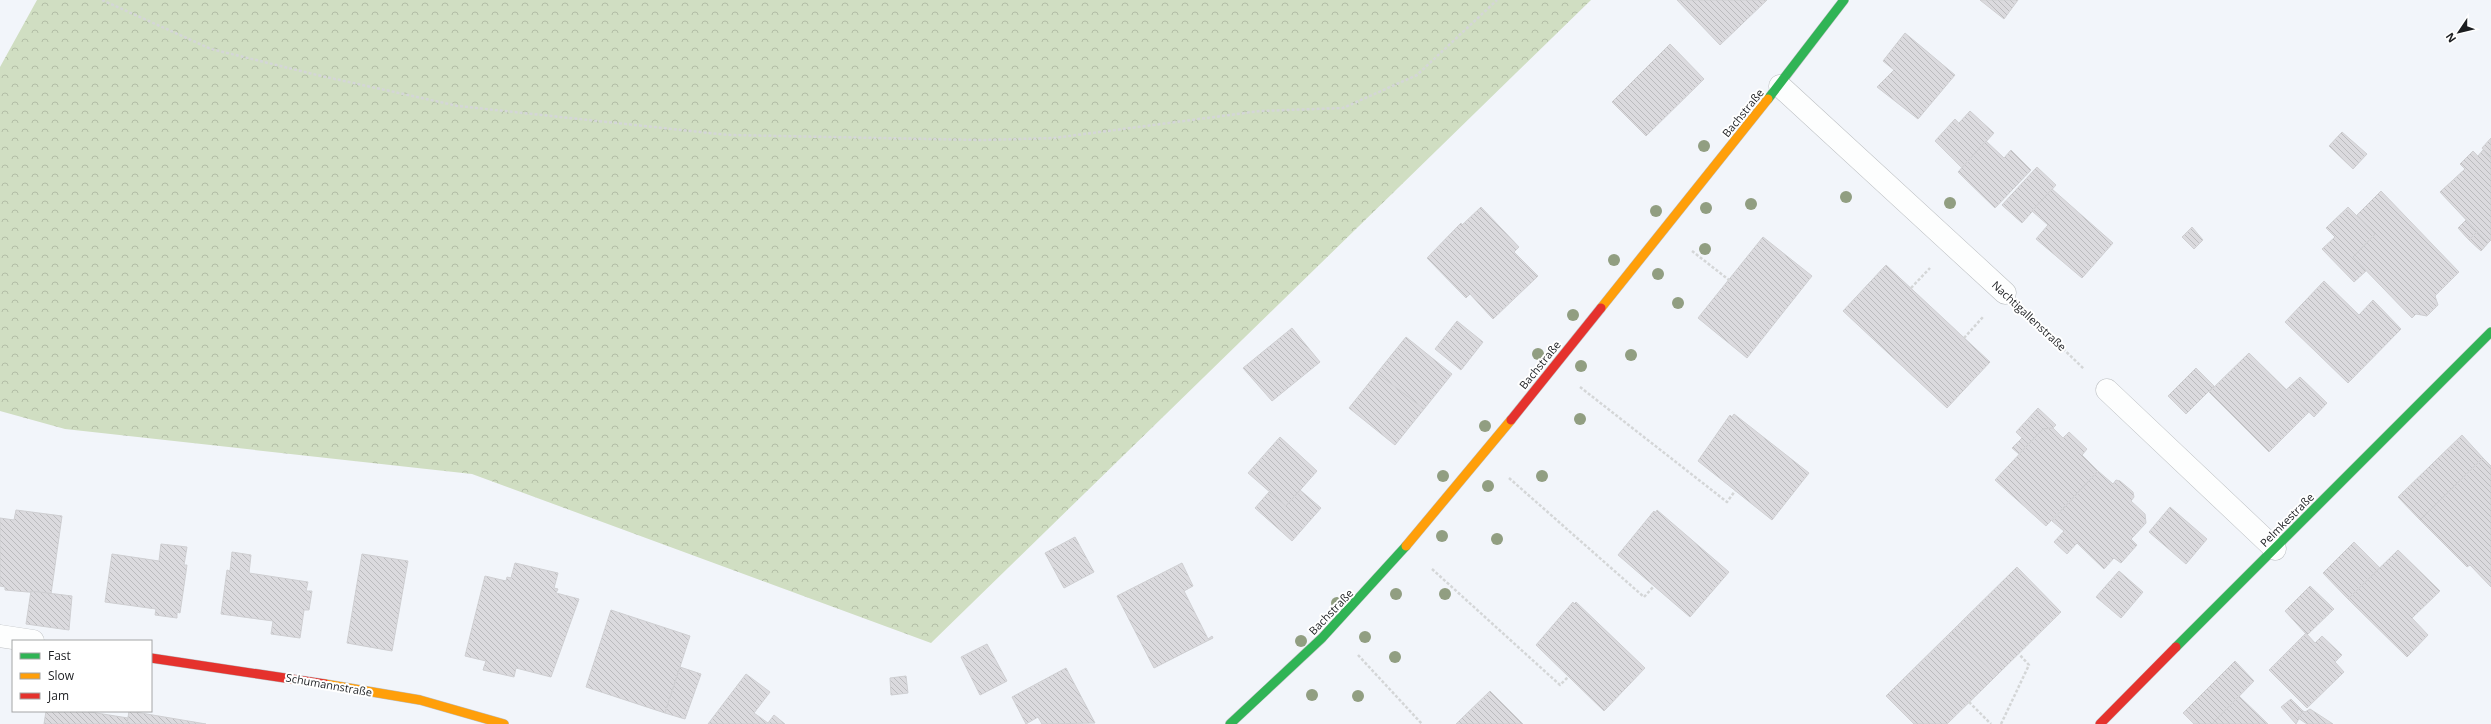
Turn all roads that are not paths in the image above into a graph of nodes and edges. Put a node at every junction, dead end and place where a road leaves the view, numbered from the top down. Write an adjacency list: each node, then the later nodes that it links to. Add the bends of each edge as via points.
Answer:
1 (1844, 0): 2 (street, Bachstraße)
2 (1780, 86): 3 (street, Nachtigallenstraße); 11 (street, Bachstraße, via 1409,544 1332,629)
3 (2005, 293)
4 (2491, 332): 6 (street, Pelmkestraße)
5 (2107, 390): 6 (street)
6 (2275, 549): 12 (street, Pelmkestraße)
7 (0, 636): 8 (street)
8 (26, 640)
9 (152, 658): 10 (street, Schumannstraße, via 420,700)
10 (504, 724)
11 (1230, 724)
12 (2100, 724)

